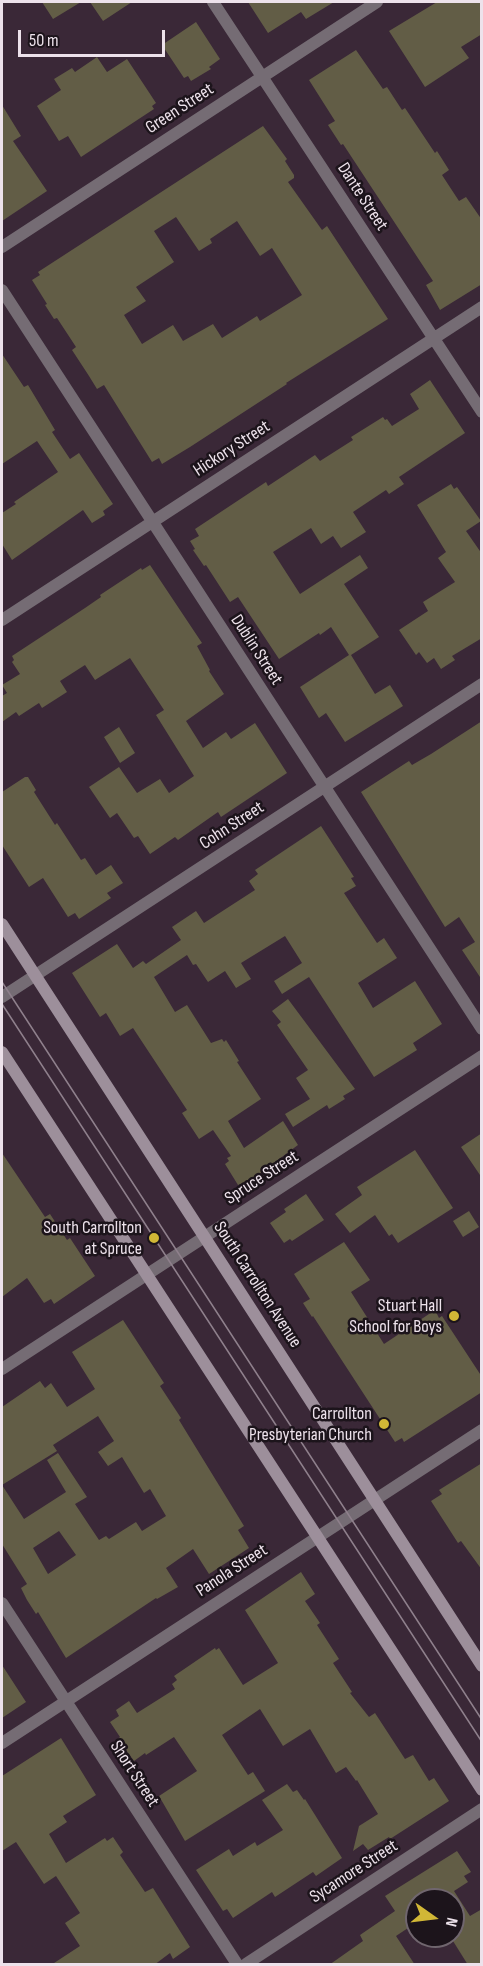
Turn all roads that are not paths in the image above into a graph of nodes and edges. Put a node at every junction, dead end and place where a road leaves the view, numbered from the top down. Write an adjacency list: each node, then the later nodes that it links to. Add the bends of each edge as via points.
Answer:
1 (213, 2): 3 (street, Dante Street)
2 (377, 2): 3 (street, Green Street)
3 (262, 77): 4 (street, Green Street); 7 (street, Dante Street)
4 (2, 247)
5 (2, 290): 9 (street, Dublin Street)
6 (482, 307): 7 (street, Hickory Street)
7 (434, 338): 8 (street, Dante Street); 9 (street, Hickory Street)
8 (482, 412)
9 (152, 522): 10 (street, Hickory Street); 12 (street, Dublin Street)
10 (2, 620)
11 (482, 684): 12 (street, Cohn Street)
12 (324, 787): 14 (street, Cohn Street); 16 (street, Dublin Street)
13 (2, 924): 14 (main road, South Carrollton Avenue)
14 (35, 975): 15 (street, Cohn Street); 19 (main road, South Carrollton Avenue)
15 (2, 997)
16 (482, 1029)
17 (2, 1052): 20 (main road)
18 (482, 1056): 19 (street, Spruce Street)
19 (204, 1237): 20 (street, Spruce Street); 23 (main road, South Carrollton Avenue)
20 (147, 1275): 21 (street, Spruce Street); 24 (main road)
21 (2, 1369)
22 (482, 1430): 23 (street, Panola Street)
23 (375, 1501): 24 (street, Panola Street); 26 (main road, South Carrollton Avenue)
24 (317, 1537): 27 (street, Panola Street); 29 (main road)
25 (2, 1603): 27 (street, Short Street)
26 (482, 1665)
27 (65, 1701): 28 (street, Panola Street); 31 (street, Short Street)
28 (2, 1743)
29 (482, 1790)
30 (482, 1809): 32 (street, Sycamore Street)
31 (237, 1965)
32 (246, 1965)

